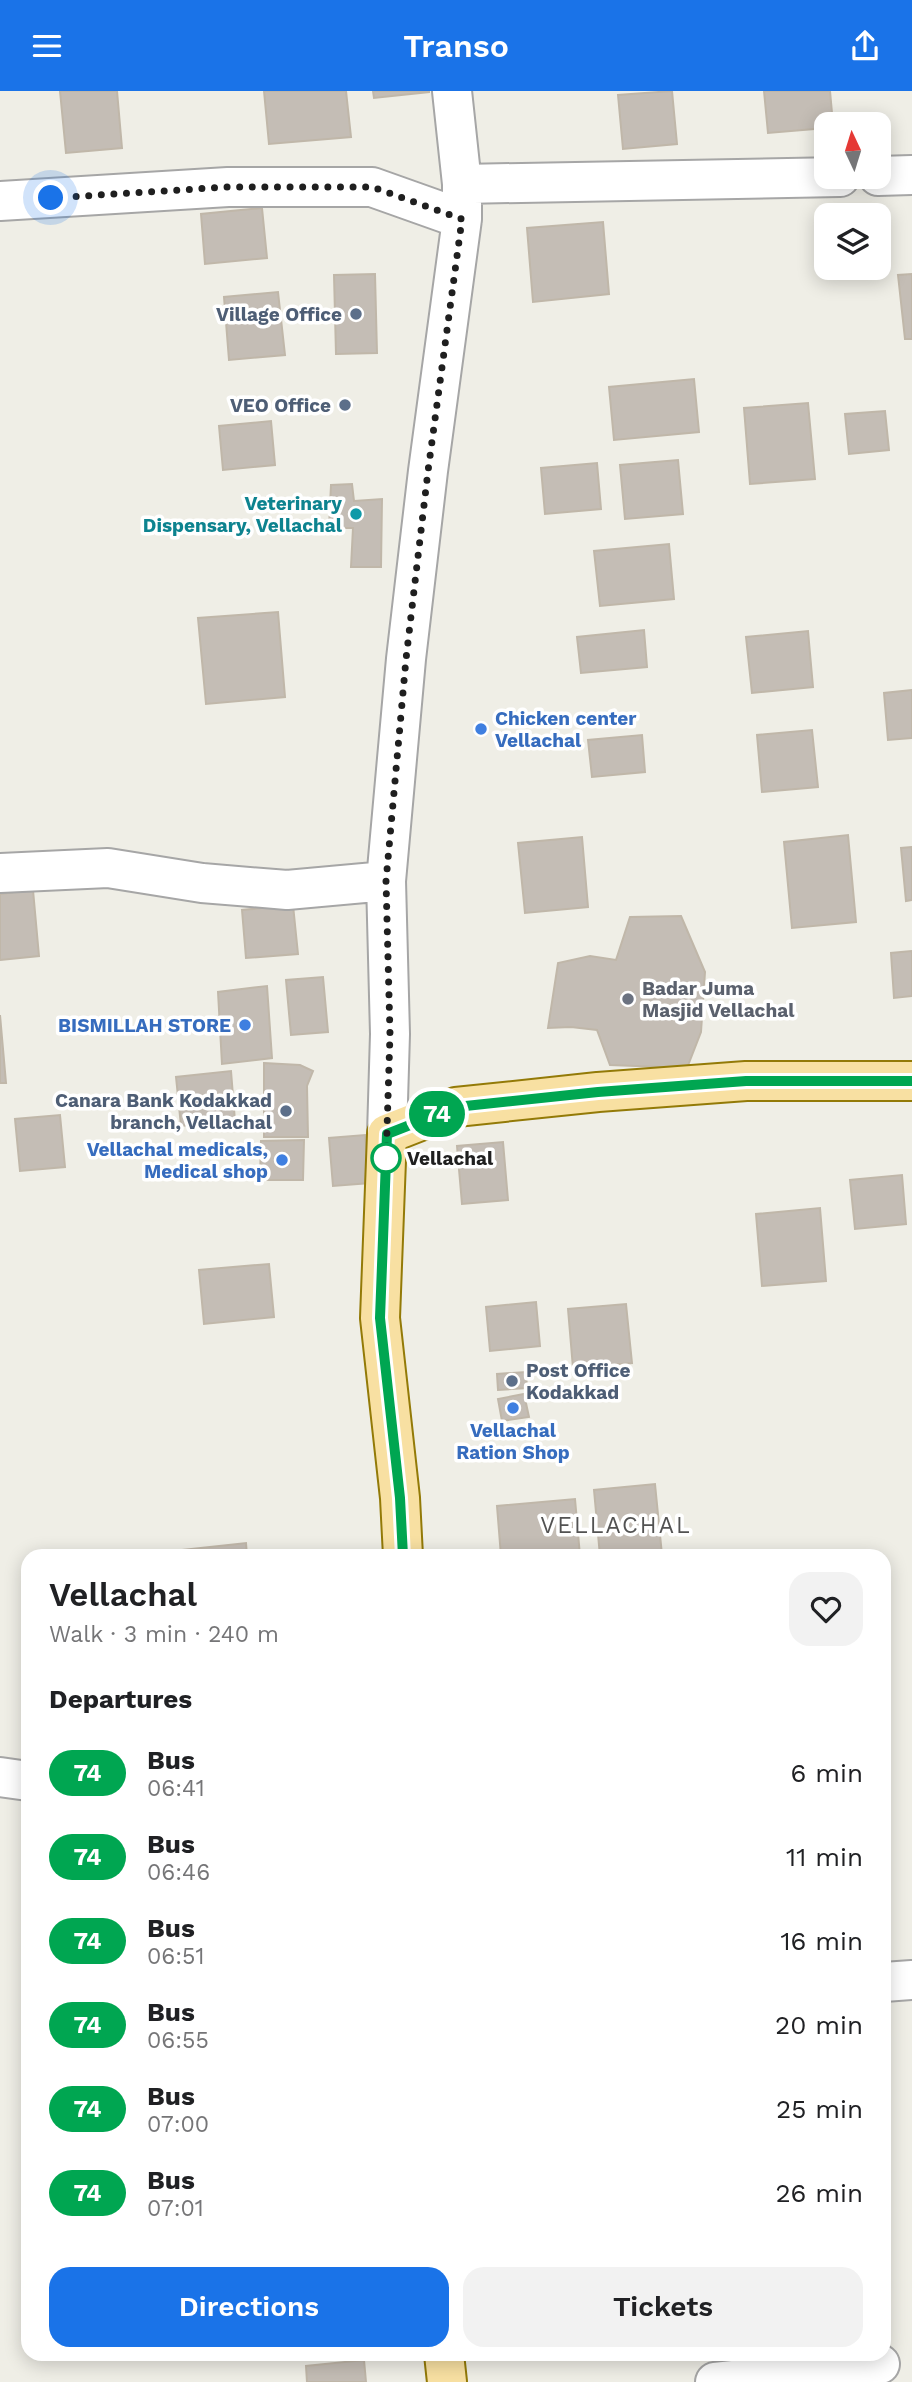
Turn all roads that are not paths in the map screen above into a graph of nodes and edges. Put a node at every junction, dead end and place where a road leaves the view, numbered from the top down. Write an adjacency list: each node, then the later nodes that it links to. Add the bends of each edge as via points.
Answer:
1 (452, 91): 6 (street)
2 (912, 175): 3 (street)
3 (891, 176)
4 (814, 179): 6 (street)
5 (0, 201): 6 (street, via 228,187 372,187)
6 (462, 201): 8 (street, via 406,659)
7 (0, 873): 8 (street, via 108,868 287,890)
8 (386, 881): 10 (street)
9 (912, 1081): 10 (main road, via 746,1081 598,1092 456,1107)
10 (387, 1134): 11 (main road, via 380,1318)
11 (403, 1549)
12 (0, 1777): 13 (street)
13 (21, 1780)
14 (912, 1980): 15 (street)
15 (891, 1982)
16 (445, 2361): 18 (main road)
17 (880, 2364): 19 (street)
18 (447, 2382)
19 (716, 2382)

